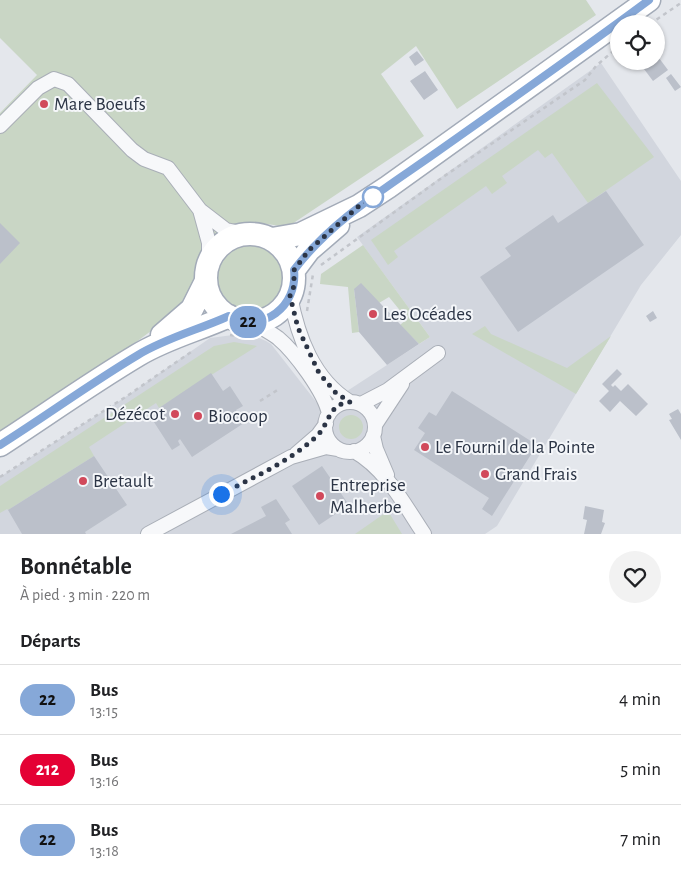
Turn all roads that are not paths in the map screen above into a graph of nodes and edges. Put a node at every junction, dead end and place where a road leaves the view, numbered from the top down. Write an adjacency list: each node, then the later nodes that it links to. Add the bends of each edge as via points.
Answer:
1 (649, 0): 3 (main road)
2 (0, 126): 4 (street, via 38,88 54,79 68,84 132,150 144,159 168,168)
3 (359, 206): 6 (main road, via 301,234); 7 (main road, via 309,250)
4 (200, 210): 5 (street, via 226,230); 8 (street, via 209,243)
5 (246, 234): 6 (main road); 8 (main road, via 222,244 215,251)
6 (272, 239): 7 (main road, via 287,254)
7 (294, 270): 9 (main road)
8 (207, 272): 10 (main road, via 212,300); 13 (main road, via 198,301 192,309)
9 (290, 296): 11 (main road); 15 (street, via 298,328 319,373 336,393)
10 (227, 326): 11 (main road, via 242,321); 13 (main road, via 205,326 180,334)
11 (255, 330): 16 (street, via 279,339 300,363 326,400)
12 (438, 353): 14 (street)
13 (138, 355): 18 (main road)
14 (406, 379): 15 (street); 17 (street)
15 (355, 403): 16 (street, via 339,405); 17 (street, via 370,412)
16 (327, 419): 19 (street, via 328,438); 21 (street, via 318,435)
17 (374, 431): 20 (street, via 365,446); 22 (street, via 376,449)
18 (0, 445)
19 (338, 449): 20 (street); 21 (street, via 326,447)
20 (354, 451): 22 (street)
21 (292, 458): 23 (street)
22 (390, 483): 24 (street)
23 (148, 534)
24 (424, 534)

